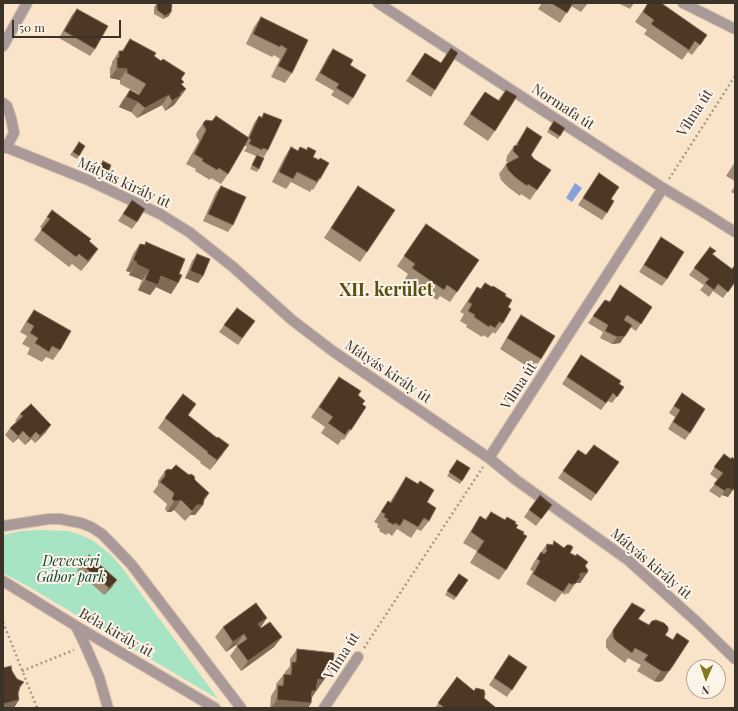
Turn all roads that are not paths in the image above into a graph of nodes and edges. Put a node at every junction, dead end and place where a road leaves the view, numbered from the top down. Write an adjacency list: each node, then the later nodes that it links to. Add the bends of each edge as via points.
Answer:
1 (27, 3): 5 (street)
2 (378, 3): 8 (street, Normafa út)
3 (683, 3): 4 (street)
4 (735, 29)
5 (3, 46)
6 (3, 103): 7 (street, via 7,106 14,133)
7 (5, 147): 10 (street, Mátyás király út, via 160,214 189,232 292,320 334,352)
8 (663, 188): 9 (street, Normafa út); 10 (street, Vilma út)
9 (735, 232)
10 (489, 458): 15 (street, Mátyás király út, via 628,560)
11 (3, 526): 18 (street, via 60,519 81,523 102,534 131,564)
12 (3, 581): 13 (street, Béla király út)
13 (76, 626): 16 (street, via 99,677); 17 (street, Béla király út)
14 (358, 657): 19 (street, Vilma út)
15 (735, 659)
16 (108, 708)
17 (215, 708)
18 (241, 708)
19 (324, 708)

